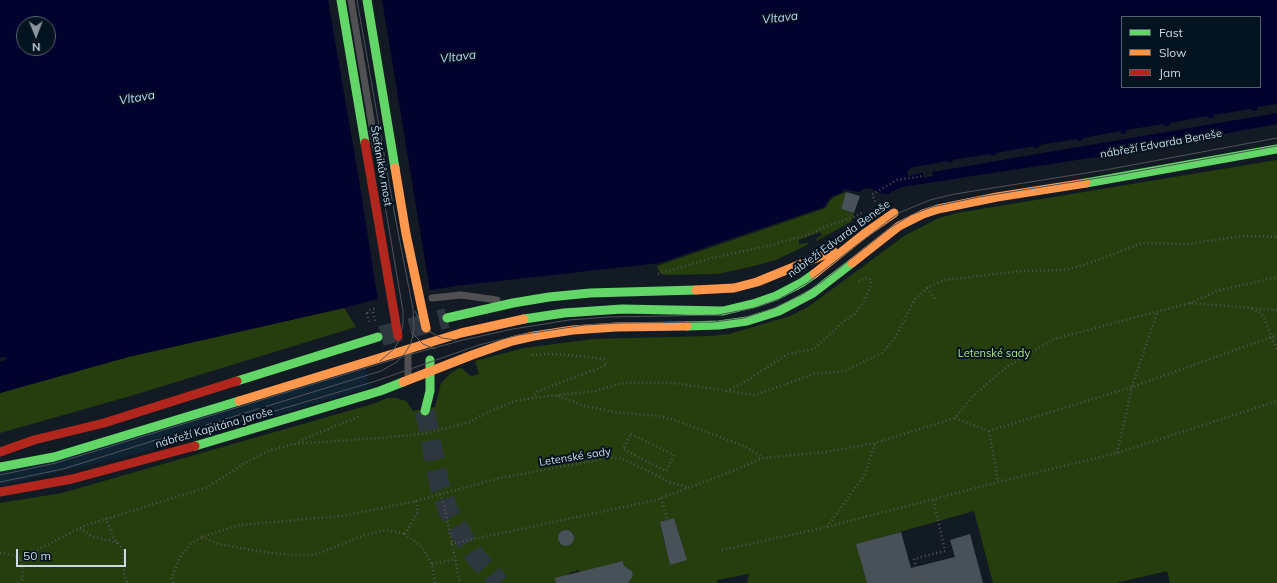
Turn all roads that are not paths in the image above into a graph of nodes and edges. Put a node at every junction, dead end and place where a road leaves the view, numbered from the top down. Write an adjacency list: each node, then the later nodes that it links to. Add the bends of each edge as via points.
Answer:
1 (341, 0): 15 (main road, Štefánikův most, bridge, via 398,336)
2 (351, 0): 7 (lane, bridge)
3 (357, 0): 6 (lane)
4 (367, 0): 14 (main road, Štefánikův most, bridge)
5 (1277, 149): 16 (main road, via 938,209 899,226 823,286 796,303 758,318 719,325 616,327 534,336 512,341)
6 (383, 150)
7 (377, 155)
8 (902, 208): 9 (main road, nábřeží Edvarda Beneše)
9 (851, 244): 11 (main road, via 757,282 734,288 590,293); 14 (main road, nábřeží Edvarda Beneše, via 802,283 776,296 734,309 622,309 564,313 515,320)
10 (432, 298): 11 (lane, via 461,295)
11 (513, 302): 12 (main road)
12 (447, 318)
13 (378, 337): 19 (main road)
14 (423, 339): 15 (main road, nábřeží Kapitána Jaroše); 16 (lane); 16 (main road, Štefánikův most, via 430,355)
15 (405, 347): 17 (main road); 20 (main road, nábřeží Kapitána Jaroše, via 78,450)
16 (430, 371): 17 (main road, nábřeží Kapitána Jaroše); 18 (main road, Štefánikův most, via 430,391 424,411)
17 (410, 383): 21 (main road, nábřeží Kapitána Jaroše, via 144,460 72,479)
18 (417, 398)
19 (0, 452)
20 (0, 467)
21 (0, 492)

